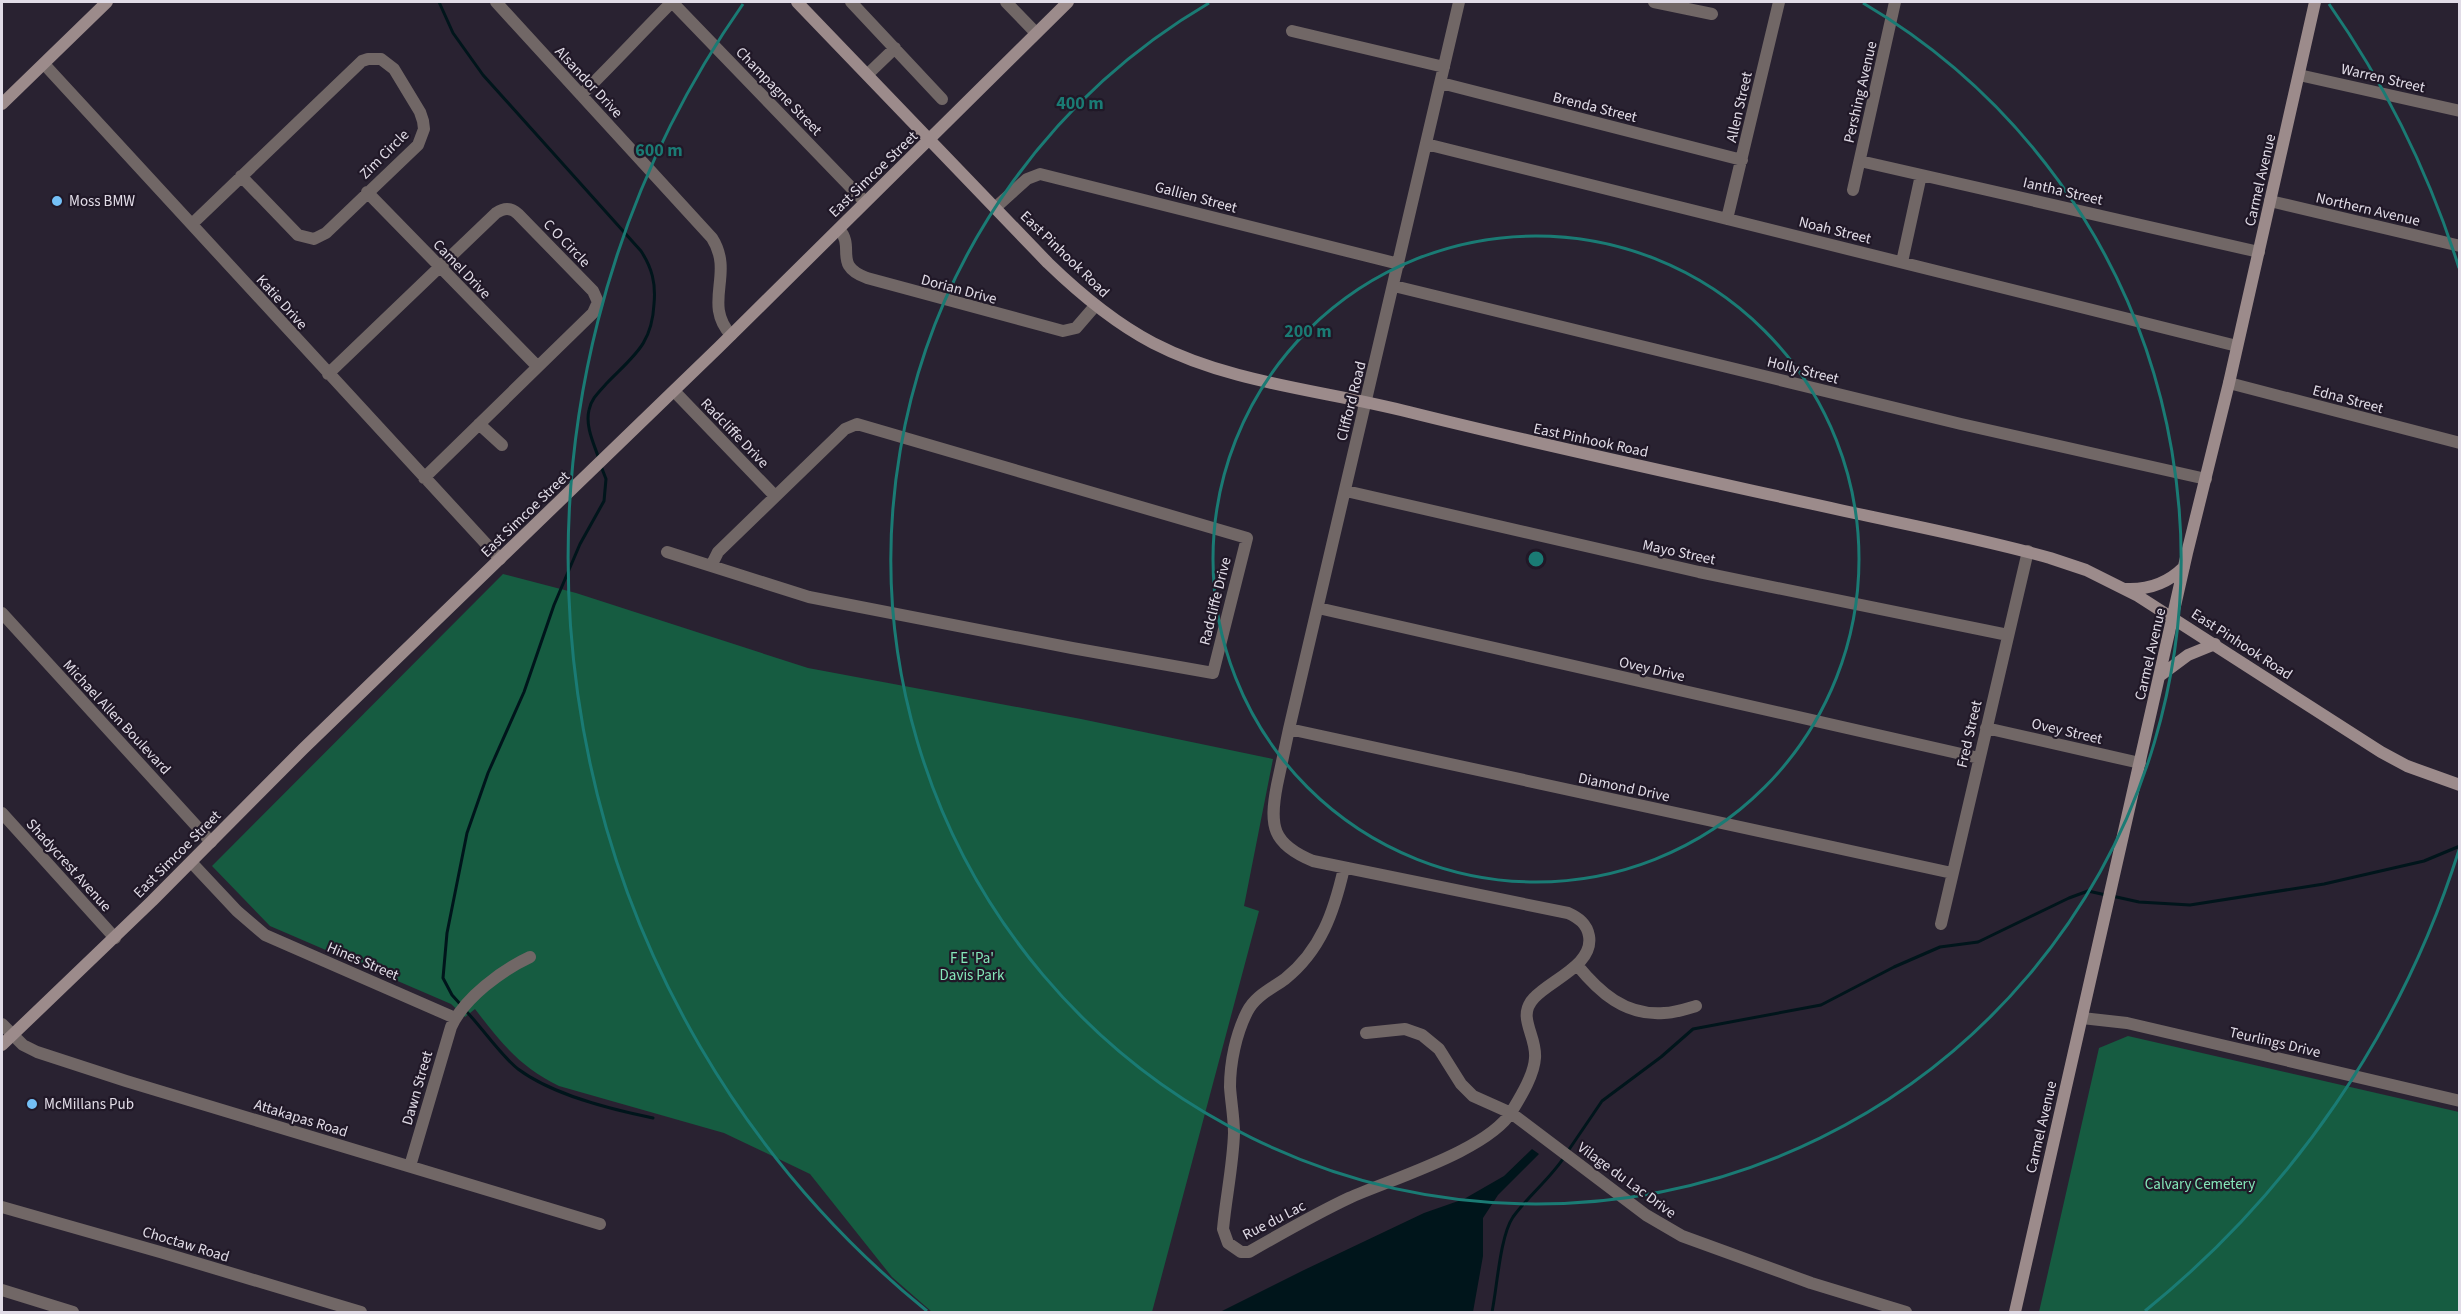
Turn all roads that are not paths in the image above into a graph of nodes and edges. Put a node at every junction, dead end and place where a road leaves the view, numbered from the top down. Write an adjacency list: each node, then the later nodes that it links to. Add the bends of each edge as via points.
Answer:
1 (107, 2): 17 (main road)
2 (496, 2): 22 (street, Alsandor Drive)
3 (672, 2): 22 (street); 35 (street, Champagne Street)
4 (797, 2): 19 (main road, East Pinhook Road)
5 (851, 2): 16 (street)
6 (1006, 2): 15 (street)
7 (1068, 2): 15 (main road, East Simcoe Street)
8 (1459, 2): 18 (street, Clifford Road)
9 (1654, 2): 13 (street)
10 (1779, 2): 28 (street, Allen Street)
11 (1895, 2): 29 (street, Pershing Avenue)
12 (2315, 2): 20 (main road, Carmel Avenue)
13 (1713, 14)
14 (1292, 31): 18 (street)
15 (1036, 33): 26 (main road, East Simcoe Street)
16 (895, 48): 19 (street); 23 (street)
17 (44, 64): 24 (main road); 38 (street, Katie Drive)
18 (1444, 68): 21 (street, Clifford Road)
19 (868, 75): 26 (main road, East Pinhook Road)
20 (2299, 75): 25 (street, Warren Street); 34 (main road, Carmel Avenue)
21 (1441, 82): 27 (street, Clifford Road); 28 (street, Brenda Street)
22 (580, 95): 47 (street, Alsandor Drive, via 714,242 722,268 718,312)
23 (942, 99)
24 (2, 104)
25 (2460, 111)
26 (931, 139): 35 (main road, East Simcoe Street); 36 (main road, East Pinhook Road)
27 (1426, 144): 37 (street, Noah Street); 43 (street, Clifford Road)
28 (1742, 160): 37 (street, Allen Street)
29 (1860, 161): 30 (street, Iantha Street); 32 (street, Pershing Avenue)
30 (1921, 175): 41 (street, Iantha Street); 42 (street)
31 (241, 176): 33 (street, Zim Circle, via 298,235 310,240 326,233); 33 (street, Zim Circle, via 356,66 368,59 381,59 394,69 420,112 424,129 418,145); 38 (street, Zim Circle)
32 (1853, 190)
33 (368, 192): 44 (street, Camel Drive)
34 (2270, 201): 40 (street, Northern Avenue); 41 (main road, Carmel Avenue)
35 (866, 202): 39 (main road, East Simcoe Street)
36 (996, 207): 43 (street, Gallien Street, via 1027,179 1040,174); 46 (main road, East Pinhook Road)
37 (1727, 219): 42 (street, Noah Street)
38 (192, 224): 50 (street, Katie Drive)
39 (839, 229): 46 (street, Dorian Drive, via 845,238 847,265 867,278 1063,331 1076,328); 47 (main road, East Simcoe Street)
40 (2460, 246)
41 (2259, 252): 48 (main road, Carmel Avenue)
42 (1902, 262): 48 (street, Noah Street)
43 (1399, 264): 45 (street, Clifford Road)
44 (439, 267): 49 (street, Camel Drive); 49 (street, C O Circle, via 496,213 507,209 518,214 597,298 593,313); 50 (street, C O Circle)
45 (1394, 286): 53 (street, Clifford Road); 58 (street, Holly Street)
46 (1095, 306): 53 (main road, East Pinhook Road, via 1155,344 1211,367)
47 (731, 335): 52 (main road, East Simcoe Street)
48 (2237, 346): 51 (main road, Carmel Avenue)
49 (537, 366): 54 (street, C O Circle)
50 (328, 374): 57 (street, Katie Drive)
51 (2229, 383): 55 (street, Edna Street); 58 (main road, Carmel Avenue)
52 (674, 391): 60 (street, Radcliffe Drive); 63 (main road, East Simcoe Street)
53 (1366, 401): 59 (street, Clifford Road); 61 (main road, East Pinhook Road, via 1602,459)
54 (479, 423): 56 (street); 57 (street, C O Circle)
55 (2460, 443)
56 (502, 445)
57 (424, 478): 63 (street, Katie Drive)
58 (2206, 479): 65 (main road, Carmel Avenue)
59 (1346, 491): 67 (street, Clifford Road); 70 (street, Mayo Street, via 1687,569)
60 (775, 496): 64 (street, Radcliffe Drive, via 718,552); 64 (street, Radcliffe Drive, via 845,429 863,424 1247,538 1213,673 809,597)
61 (2028, 551): 66 (main road, East Pinhook Road, via 2086,570); 70 (street, Fred Street)
62 (667, 552): 64 (street, Radcliffe Drive)
63 (500, 559): 79 (main road, East Simcoe Street)
64 (711, 566)
65 (2184, 567): 66 (main road, via 2154,586); 69 (main road, Carmel Avenue)
66 (2125, 589): 69 (main road, East Pinhook Road)
67 (1318, 608): 74 (street, Clifford Road); 75 (street, Ovey Drive)
68 (2, 613): 79 (street, Michael Allen Boulevard)
69 (2173, 618): 71 (main road, East Pinhook Road); 72 (main road, Carmel Avenue)
70 (2008, 636): 73 (street, Fred Street)
71 (2216, 644): 72 (main road, via 2188,655); 77 (main road, East Pinhook Road, via 2381,752 2407,766)
72 (2161, 675): 76 (main road, Carmel Avenue)
73 (1986, 728): 75 (street, Fred Street); 76 (street, Ovey Street)
74 (1290, 729): 81 (street, Clifford Road, via 1273,807 1274,829 1287,847 1313,861); 82 (street, Diamond Drive)
75 (1979, 758): 82 (street, Fred Street)
76 (2140, 763): 89 (main road, Carmel Avenue)
77 (2460, 784)
78 (2, 813): 84 (street, Shadycrest Avenue)
79 (211, 842): 80 (main road, East Simcoe Street)
80 (191, 862): 84 (main road, East Simcoe Street); 88 (street, Hines Street, via 265,935)
81 (1344, 868): 86 (street, via 1568,913 1580,920 1589,935 1587,950); 95 (street, Rue du Lac, via 1332,914 1320,940 1285,978 1249,1007 1239,1031 1230,1086 1234,1133 1223,1229 1228,1244 1242,1252 1249,1251 1346,1200 1457,1154 1493,1130)
82 (1952, 873): 83 (street, Fred Street)
83 (1941, 924)
84 (115, 938): 92 (main road, East Simcoe Street)
85 (530, 957): 88 (street, via 506,969)
86 (1577, 965): 87 (street, via 1600,992 1627,1007 1662,1014); 95 (street, Rue du Lac, via 1534,997 1527,1009 1535,1058)
87 (1696, 1006)
88 (456, 1015): 96 (street, Dawn Street)
89 (2082, 1018): 94 (street, Teurlings Drive, via 2127,1023); 103 (main road, Carmel Avenue)
90 (2, 1024): 92 (street, Attakapas Road)
91 (1366, 1034): 95 (street, Vilage du Lac Drive, via 1413,1031 1439,1049 1473,1096)
92 (12, 1035): 93 (main road, East Simcoe Street); 96 (street, Attakapas Road, via 29,1048 59,1059)
93 (2, 1046)
94 (2460, 1101)
95 (1510, 1113): 102 (street, Vilage du Lac Drive, via 1646,1215 1682,1236 1811,1283)
96 (410, 1166): 98 (street, Attakapas Road)
97 (2, 1207): 101 (street, Choctaw Road)
98 (600, 1224)
99 (2, 1290): 100 (street)
100 (73, 1312)
101 (361, 1312)
102 (1906, 1312)
103 (2015, 1312)

